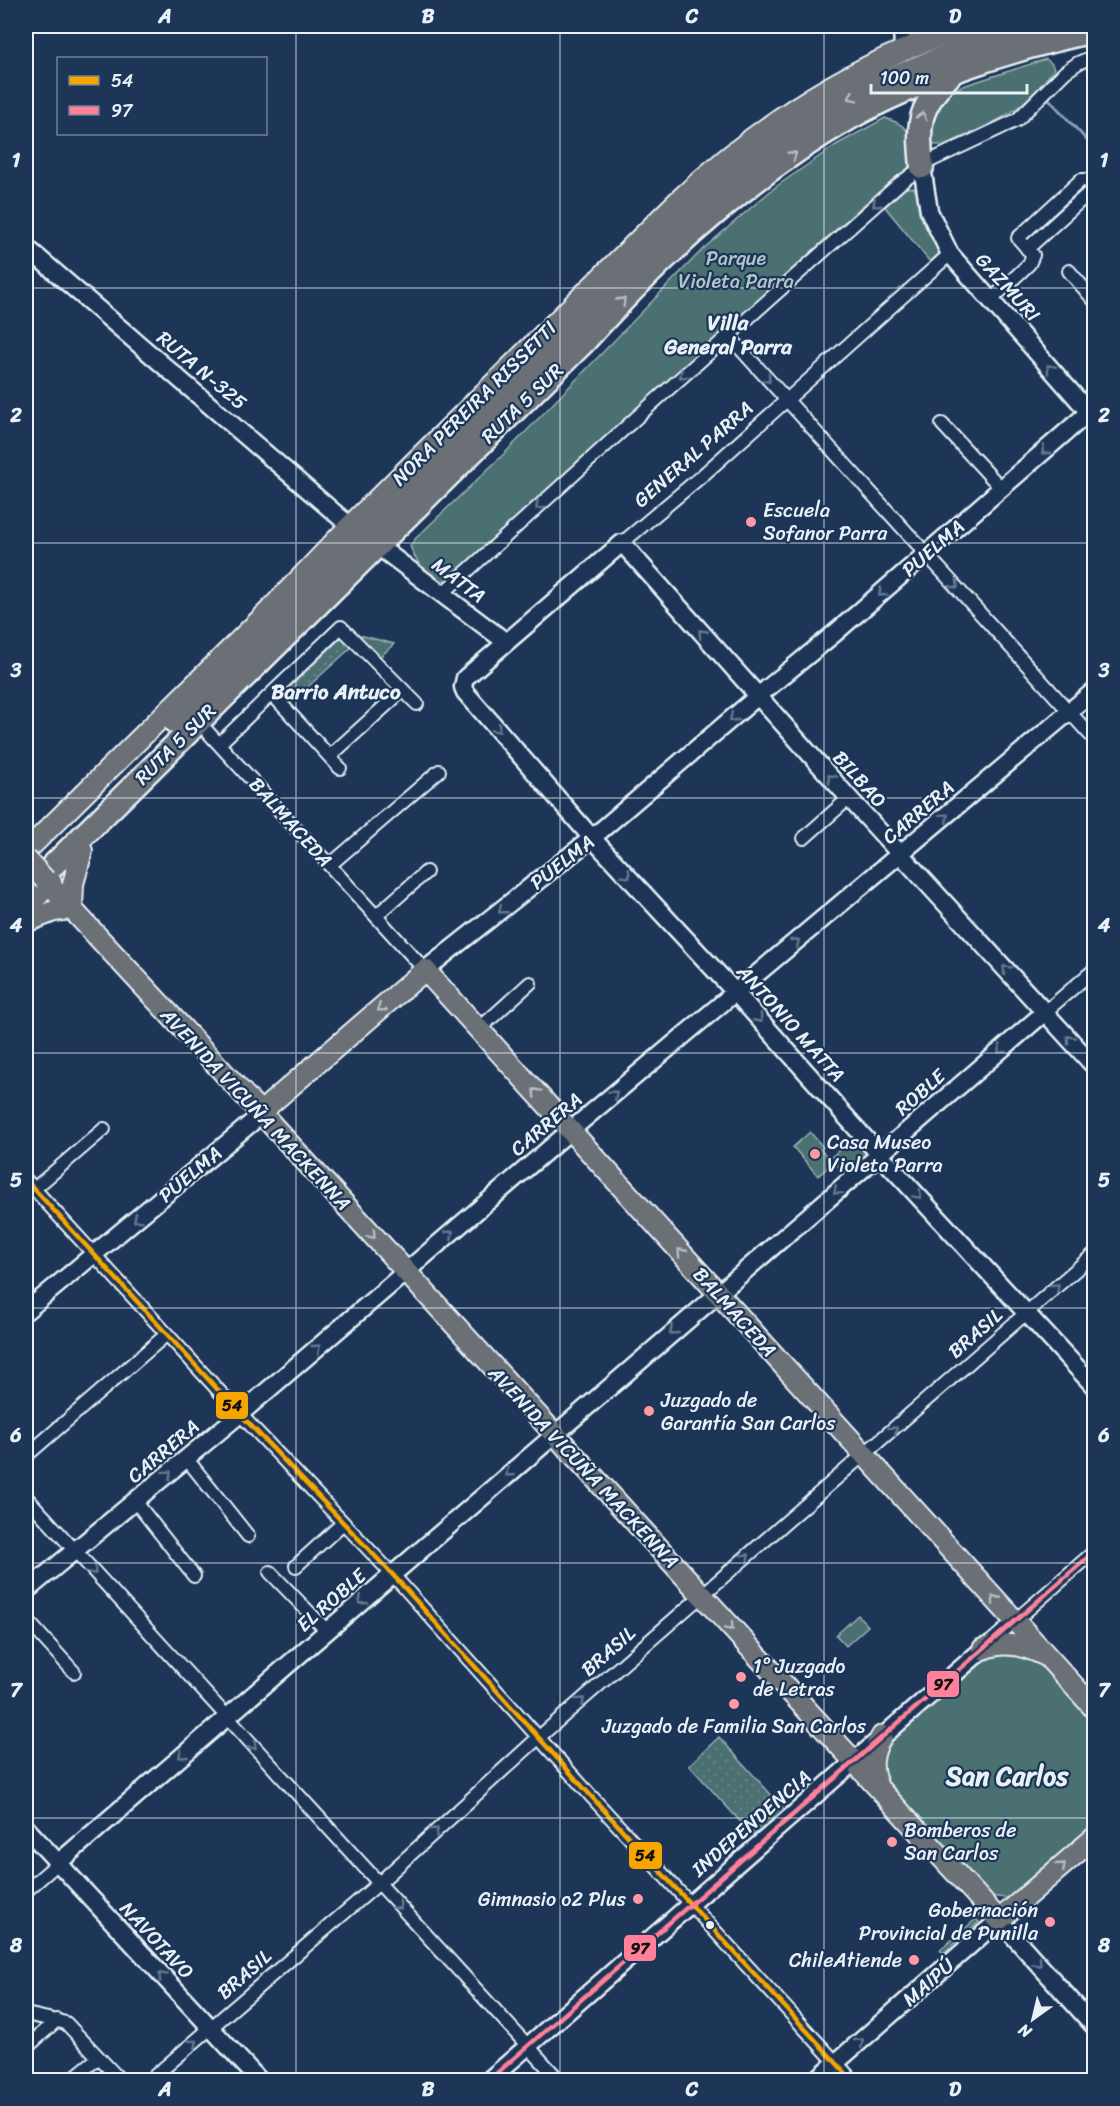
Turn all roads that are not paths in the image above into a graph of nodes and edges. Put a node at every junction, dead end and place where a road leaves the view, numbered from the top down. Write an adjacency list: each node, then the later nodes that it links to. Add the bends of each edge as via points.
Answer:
1 (902, 26): 5 (street)
2 (973, 26): 5 (main road, NORA PEREIRA RISSETTI)
3 (1044, 26): 48 (highway, RUTA 5 SUR, one-way to 48, via 930,63 834,106 766,148 722,182 616,283)
4 (1095, 31): 7 (highway, RUTA 5 SUR, via 1012,52)
5 (903, 50): 21 (main road, NORA PEREIRA RISSETTI, via 800,105 726,157)
6 (1095, 56): 8 (street, via 1065,72 1017,120)
7 (950, 74): 8 (highway, one-way to 7, via 922,114); 16 (highway, RUTA 5 SUR, one-way to 7, via 662,261 745,189 851,118 899,93)
8 (922, 167): 11 (street, GAZMURI, via 929,211); 15 (street, one-way to 15)
9 (26, 248): 21 (street, RUTA N-325)
10 (1027, 249): 10 (street, via 1018,238 1081,180 1087,180 1091,190); 13 (street, via 1033,255 1029,264)
11 (950, 254): 13 (street, GAZMURI); 17 (street, GENERAL PARRA)
12 (1070, 271): 14 (street)
13 (991, 300): 18 (street, GAZMURI, one-way to 13)
14 (1095, 300)
15 (728, 335): 17 (street, one-way to 17); 25 (street, one-way to 25)
16 (582, 344): 23 (highway, via 492,447); 49 (highway, RUTA 5 SUR)
17 (786, 400): 22 (street, GENERAL PARRA); 24 (street)
18 (1093, 412): 20 (street, PUELMA, one-way to 20)
19 (942, 424): 20 (street)
20 (1002, 489): 24 (street, PUELMA)
21 (350, 526): 43 (main road, NORA PEREIRA RISSETTI)
22 (622, 543): 26 (street, GENERAL PARRA); 31 (street, BILBAO, one-way to 22)
23 (386, 552): 25 (street, MATTA); 34 (main road)
24 (927, 553): 31 (street, PUELMA, one-way to 31); 33 (street, one-way to 33)
25 (442, 594): 26 (street, MATTA)
26 (506, 642): 27 (street, GENERAL PARRA)
27 (463, 684): 40 (street, ANTONIO MATTA, one-way to 40, via 465,692)
28 (403, 690): 30 (street, via 341,627); 32 (street); 36 (street)
29 (1095, 691): 33 (street, CARRERA)
30 (272, 694): 34 (street); 36 (street)
31 (758, 696): 39 (street, BILBAO, one-way to 31); 40 (street, PUELMA, one-way to 40)
32 (417, 704)
33 (1070, 712): 35 (street); 44 (street, CARRERA, one-way to 33)
34 (213, 737): 42 (main road); 46 (street, BALMACEDA)
35 (1095, 739)
36 (330, 756): 37 (street)
37 (340, 768)
38 (439, 771): 46 (street)
39 (849, 798): 41 (street); 44 (street, BILBAO)
40 (592, 838): 54 (street, PUELMA, one-way to 54); 57 (street, ANTONIO MATTA, one-way to 57)
41 (804, 838)
42 (82, 850): 48 (main road); 51 (main road, via 73,884)
43 (26, 851)
44 (901, 854): 57 (street, CARRERA, one-way to 44); 58 (street, BILBAO, one-way to 44)
45 (26, 858): 48 (main road, AVENIDA VICUÑA MACKENNA, bridge)
46 (330, 865): 52 (street, BALMACEDA)
47 (426, 872): 52 (street)
48 (40, 878): 50 (main road); 51 (main road, AVENIDA VICUÑA MACKENNA)
49 (26, 892)
50 (26, 908)
51 (72, 909): 53 (main road); 61 (main road, AVENIDA VICUÑA MACKENNA)
52 (376, 916): 54 (street, BALMACEDA)
53 (26, 922)
54 (425, 970): 59 (main road, BALMACEDA); 61 (main road, PUELMA, one-way to 61)
55 (1095, 970): 58 (street, ROBLE)
56 (530, 983): 59 (street)
57 (735, 992): 63 (street, CARRERA, one-way to 57); 64 (street, ANTONIO MATTA, one-way to 64)
58 (1045, 1012): 60 (street, BILBAO, one-way to 58); 64 (street, ROBLE, one-way to 64)
59 (478, 1030): 63 (main road, BALMACEDA, one-way to 59)
60 (1095, 1066)
61 (262, 1114): 67 (street, PUELMA, one-way to 67); 68 (main road, AVENIDA VICUÑA MACKENNA, one-way to 68)
62 (104, 1129): 65 (street)
63 (571, 1130): 68 (street, CARRERA, one-way to 63); 69 (main road, BALMACEDA, one-way to 63)
64 (880, 1155): 69 (street, ROBLE, one-way to 69); 71 (street, ANTONIO MATTA, one-way to 71)
65 (30, 1185): 67 (street)
66 (1095, 1254): 71 (street, BRASIL, one-way to 66)
67 (94, 1255): 70 (street, PUELMA); 72 (street)
68 (405, 1272): 74 (street, CARRERA, one-way to 68); 75 (main road, AVENIDA VICUÑA MACKENNA)
69 (718, 1292): 75 (street, EL ROBLE, one-way to 75); 76 (main road, BALMACEDA)
70 (26, 1311)
71 (1027, 1313): 73 (street, ANTONIO MATTA); 76 (street, BRASIL, one-way to 71)
72 (167, 1334): 74 (street); 77 (street)
73 (1095, 1386)
74 (240, 1414): 78 (street, CARRERA); 81 (street)
75 (553, 1434): 87 (street, EL ROBLE, one-way to 87); 90 (main road, AVENIDA VICUÑA MACKENNA)
76 (864, 1455): 90 (street, BRASIL, one-way to 76); 92 (main road, BALMACEDA, one-way to 76)
77 (26, 1456)
78 (186, 1458): 80 (street, CARRERA, one-way to 78); 82 (street)
79 (26, 1497): 83 (street)
80 (135, 1502): 83 (street, CARRERA); 88 (street)
81 (342, 1524): 85 (street); 87 (street)
82 (248, 1536)
83 (74, 1551): 89 (street, CARRERA); 98 (street, one-way to 98)
84 (1095, 1552): 92 (street, INDEPENDENCIA)
85 (296, 1566)
86 (270, 1572): 93 (street)
87 (393, 1575): 93 (street, EL ROBLE, one-way to 93); 100 (street)
88 (195, 1576)
89 (26, 1591)
90 (703, 1596): 100 (street, BRASIL, one-way to 90); 101 (main road, AVENIDA VICUÑA MACKENNA, one-way to 101)
91 (26, 1618): 96 (street)
92 (1015, 1621): 94 (street, INDEPENDENCIA); 95 (main road, BALMACEDA)
93 (327, 1631): 98 (street, EL ROBLE)
94 (983, 1649): 95 (main road, via 1017,1646); 99 (street, INDEPENDENCIA)
95 (1049, 1658): 97 (main road, BALMACEDA)
96 (74, 1672)
97 (1095, 1708)
98 (227, 1717): 105 (street, EL ROBLE, one-way to 105); 106 (street, one-way to 106)
99 (882, 1736): 101 (street, INDEPENDENCIA); 102 (main road, via 872,1763)
100 (538, 1738): 106 (street, BRASIL, one-way to 100); 110 (street)
101 (852, 1761): 102 (main road, AVENIDA VICUÑA MACKENNA); 110 (street, INDEPENDENCIA)
102 (883, 1795): 107 (main road, AVENIDA VICUÑA MACKENNA)
103 (26, 1828): 105 (street, NAVOTAVO)
104 (1095, 1838): 109 (main road, MAIPÚ, one-way to 104)
105 (58, 1863): 108 (street, EL ROBLE); 115 (street, NAVOTAVO, one-way to 105)
106 (378, 1884): 115 (street, BRASIL); 116 (street, one-way to 116)
107 (970, 1890): 109 (main road, via 999,1900); 111 (main road, AVENIDA VICUÑA MACKENNA)
108 (26, 1891)
109 (1029, 1895): 111 (main road, MAIPÚ)
110 (690, 1905): 116 (street, INDEPENDENCIA); 119 (street)
111 (999, 1920): 114 (street, AVENIDA VICUÑA MACKENNA, one-way to 114); 119 (street, MAIPÚ, one-way to 111)
112 (26, 2014): 113 (street)
113 (57, 2020): 117 (street); 118 (street, via 66,2024)
114 (1095, 2026)
115 (211, 2029): 122 (street, BRASIL, one-way to 115); 123 (street, NAVOTAVO)
116 (527, 2047): 124 (street, INDEPENDENCIA); 125 (street)
117 (26, 2048)
118 (98, 2058): 120 (street); 121 (street)
119 (836, 2063): 126 (street, MAIPÚ); 127 (street)
120 (71, 2080)
121 (120, 2080)
122 (150, 2080)
123 (259, 2080)
124 (489, 2080)
125 (559, 2080)
126 (816, 2080)
127 (852, 2080)

